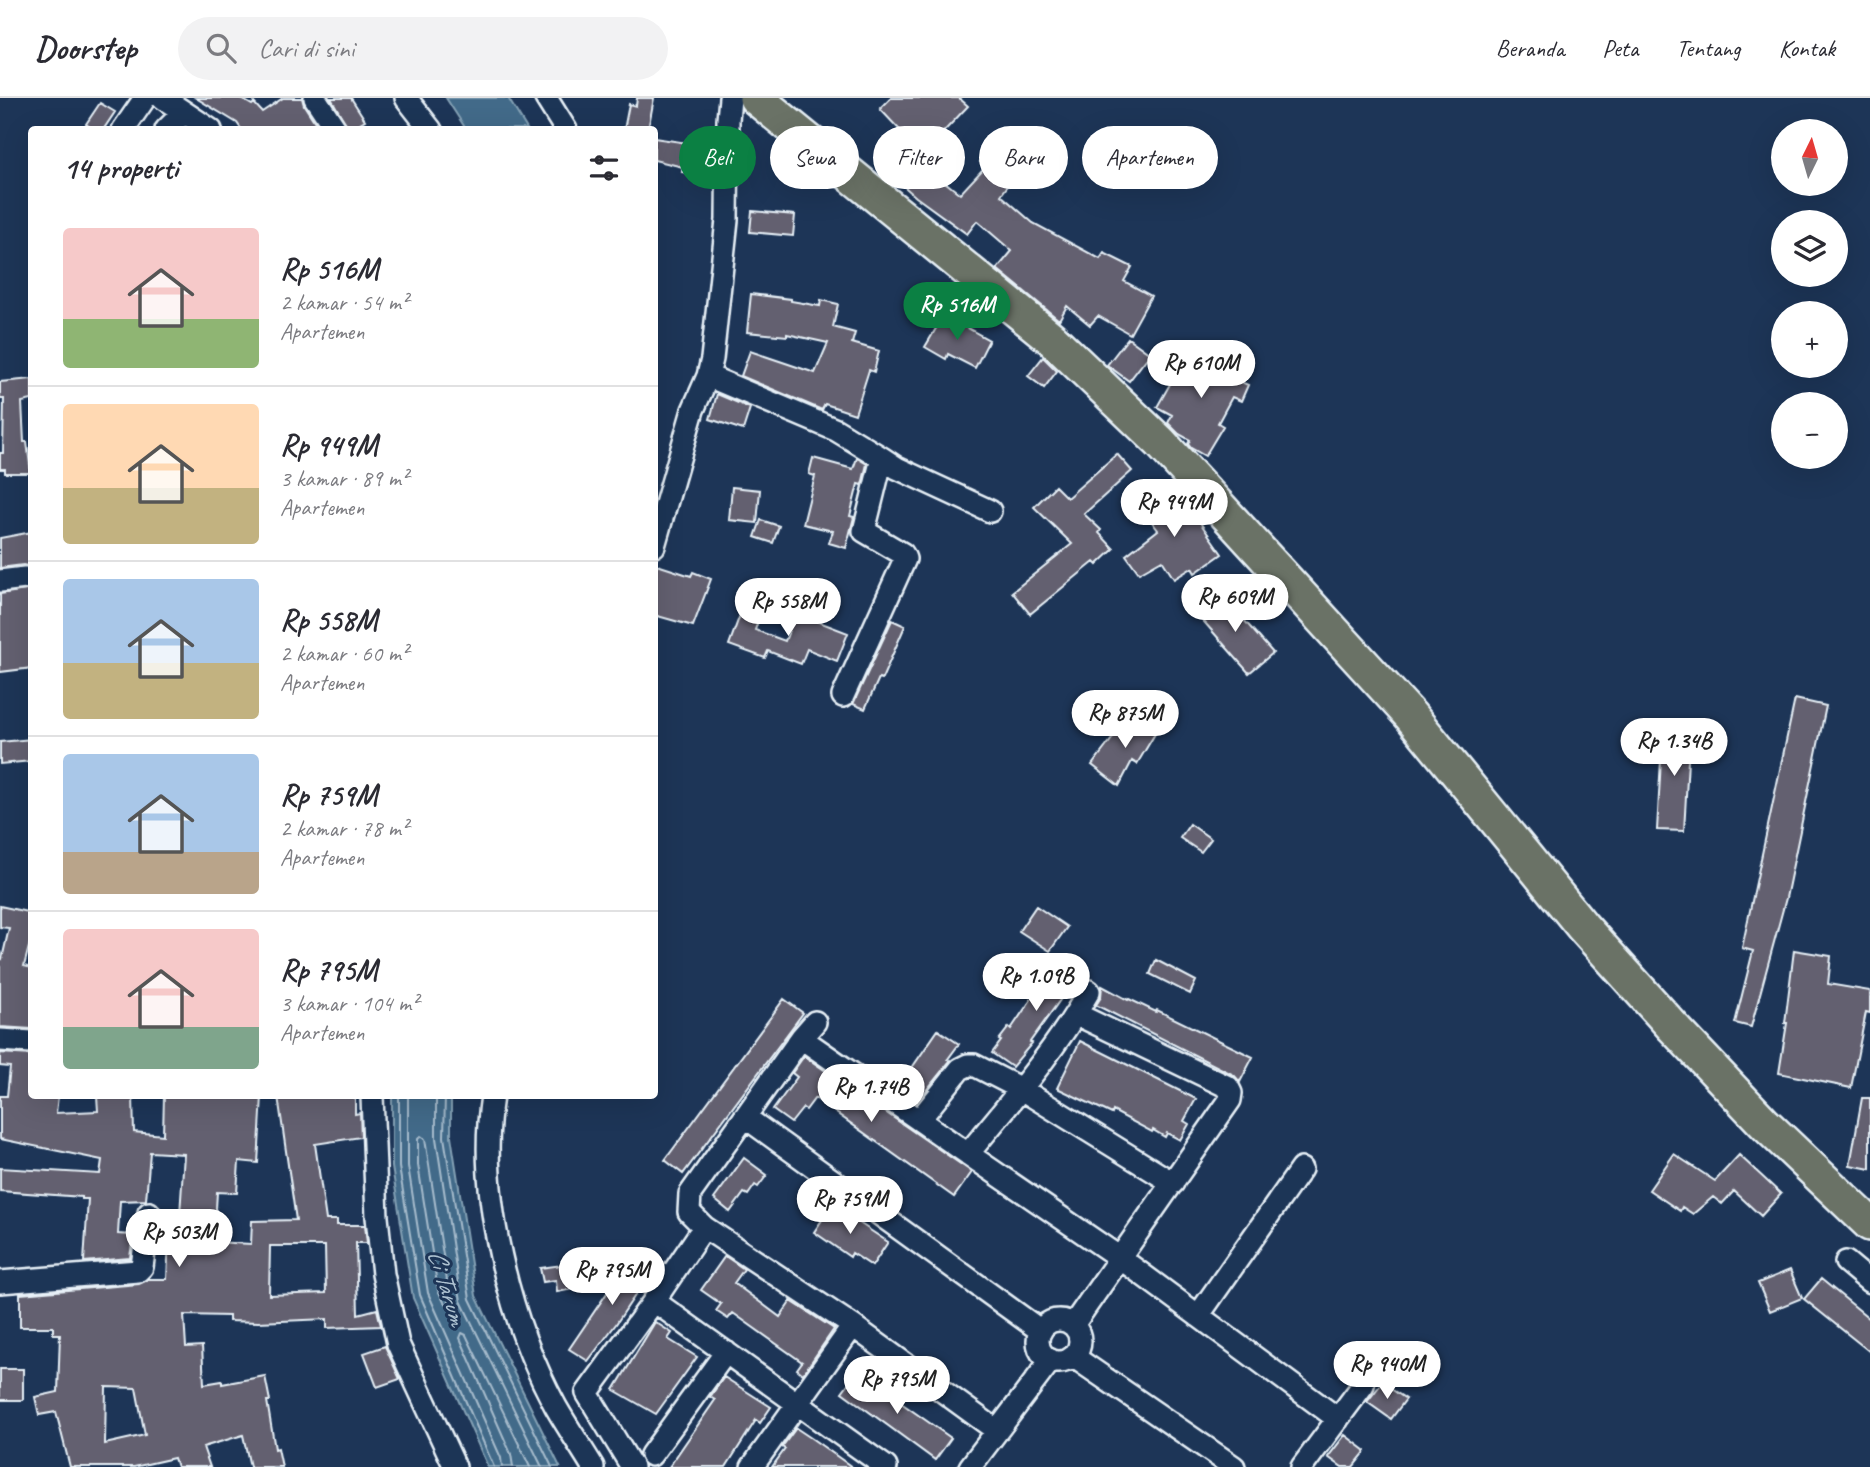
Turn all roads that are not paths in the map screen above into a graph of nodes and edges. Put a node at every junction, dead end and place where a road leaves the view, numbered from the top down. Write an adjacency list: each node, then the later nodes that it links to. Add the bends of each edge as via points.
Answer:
1 (145, 98): 9 (street)
2 (163, 98): 8 (street)
3 (315, 98): 12 (street)
4 (406, 98): 13 (street)
5 (546, 98): 14 (street)
6 (730, 98): 15 (street, via 727,220)
7 (756, 98): 37 (main road, via 1051,338 1160,442 1410,715 1583,927 1664,1017 1765,1124)
8 (184, 111): 10 (street); 11 (street)
9 (127, 126)
10 (170, 126)
11 (205, 126)
12 (333, 126)
13 (428, 126)
14 (564, 126)
15 (708, 376): 16 (street, via 836,430); 18 (street, via 693,410)
16 (882, 458): 17 (street); 21 (street, via 864,531 905,559)
17 (990, 511)
18 (658, 532)
19 (25, 578): 20 (street)
20 (0, 581)
21 (843, 696)
22 (1089, 991): 23 (street)
23 (1076, 1014): 28 (street); 35 (street, via 1228,1087 1230,1100)
24 (815, 1022): 25 (street)
25 (801, 1038): 31 (street); 32 (street)
26 (0, 1040): 27 (street)
27 (28, 1042)
28 (1021, 1089): 32 (street, via 968,1065); 33 (street); 35 (street)
29 (372, 1099): 57 (street, via 383,1274 398,1344)
30 (492, 1099): 58 (street, via 490,1199 500,1250 523,1333 555,1406)
31 (745, 1117): 38 (street, via 690,1194 690,1212); 47 (street)
32 (920, 1119): 33 (street)
33 (968, 1154): 39 (street)
34 (1301, 1169): 44 (street)
35 (1173, 1183): 39 (street)
36 (149, 1213): 42 (street, via 138,1271)
37 (1870, 1224)
38 (704, 1227): 43 (street); 46 (street)
39 (1120, 1258): 44 (street); 45 (street)
40 (1846, 1262): 41 (street)
41 (1870, 1282)
42 (0, 1283)
43 (654, 1301): 48 (street); 59 (street, via 587,1393)
44 (1198, 1316): 53 (street)
45 (1073, 1325): 47 (street, via 1059,1320); 49 (street, via 1080,1337)
46 (853, 1326): 52 (street); 54 (street)
47 (1041, 1331): 50 (street, via 1041,1352)
48 (726, 1352): 52 (street); 55 (street)
49 (1074, 1357): 50 (street); 63 (street)
50 (1051, 1360): 54 (street)
51 (1363, 1385): 53 (street)
52 (797, 1403): 56 (street); 60 (street)
53 (1338, 1419): 64 (street)
54 (996, 1430): 62 (street)
55 (651, 1455)
56 (864, 1461): 61 (street)
57 (455, 1467)
58 (593, 1467)
59 (632, 1467)
60 (752, 1467)
61 (886, 1467)
62 (970, 1467)
63 (1234, 1467)
64 (1302, 1467)

